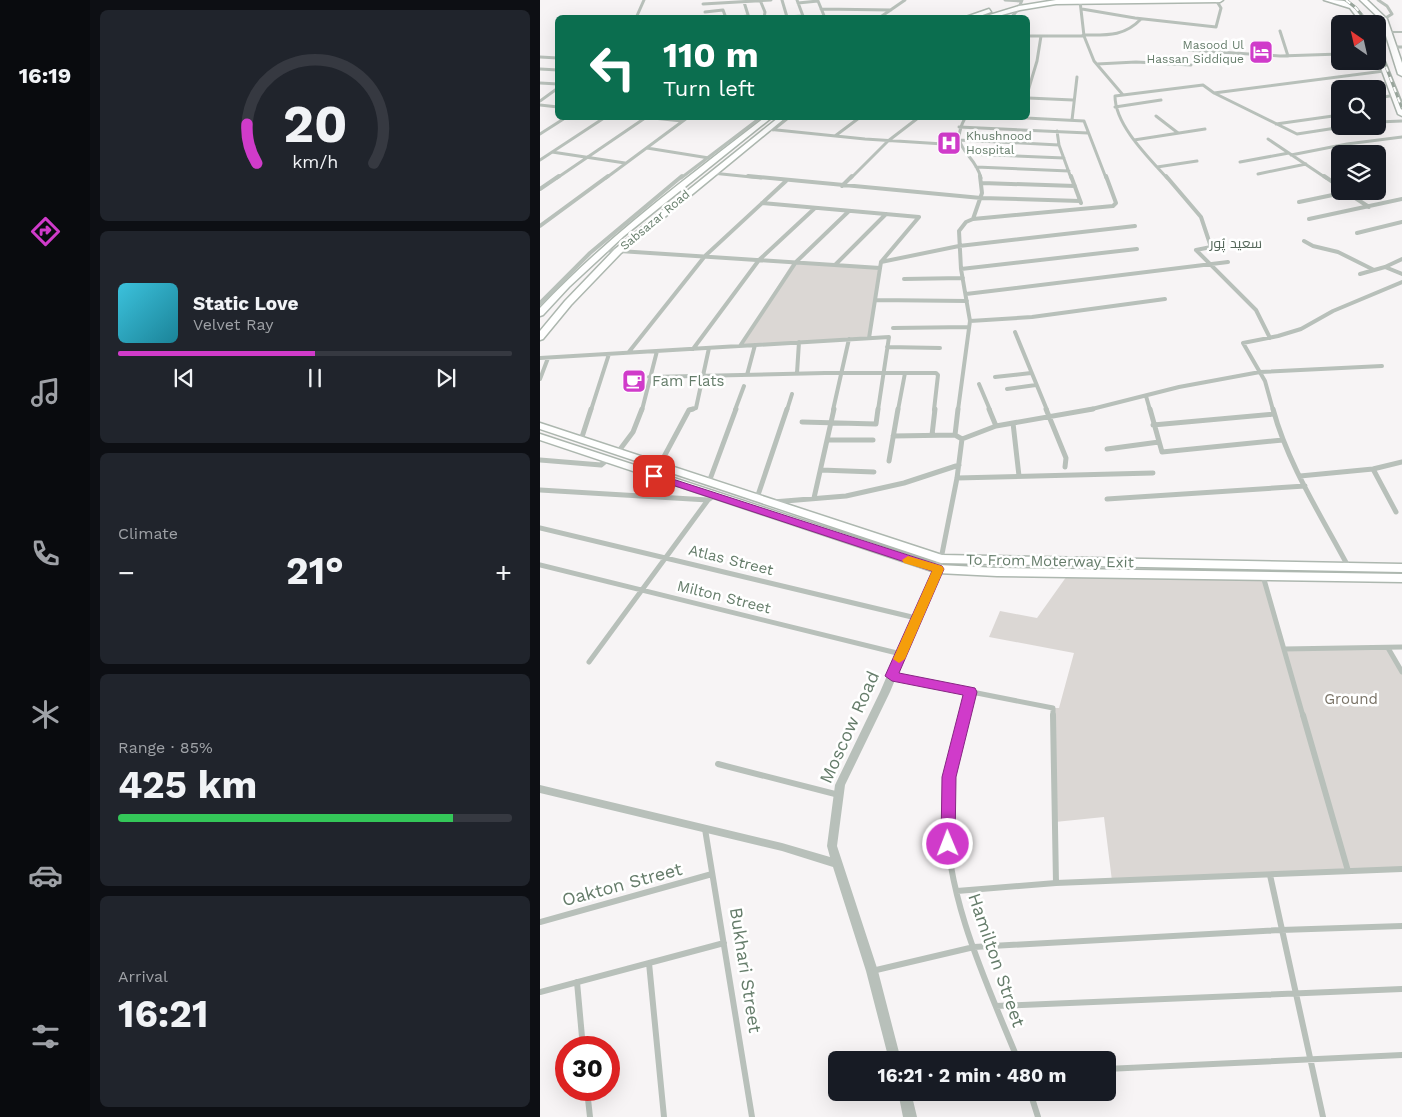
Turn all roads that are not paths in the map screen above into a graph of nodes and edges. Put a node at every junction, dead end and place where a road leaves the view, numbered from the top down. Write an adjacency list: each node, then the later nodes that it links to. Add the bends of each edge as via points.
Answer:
1 (644, 0): 26 (street)
2 (761, 0): 3 (street); 18 (street); 29 (street)
3 (771, 0)
4 (782, 0): 30 (street)
5 (905, 0): 24 (street)
6 (1005, 0): 19 (street)
7 (1040, 0): 19 (main road)
8 (1216, 0): 9 (main road); 16 (main road); 40 (street, via 1221,8 1216,27)
9 (1220, 0)
10 (1326, 0): 21 (main road)
11 (1342, 0): 21 (main road)
12 (1363, 0): 38 (main road)
13 (1378, 0): 39 (street, via 1392,14)
14 (797, 1): 22 (street, via 818,1); 31 (street)
15 (1080, 1): 16 (main road); 19 (main road); 23 (street)
16 (1176, 1)
17 (717, 2): 18 (street); 20 (street)
18 (744, 2): 28 (street)
19 (1020, 3): 34 (main road); 35 (main road); 36 (street)
20 (703, 4)
21 (1353, 7): 37 (main road)
22 (821, 9): 24 (street); 32 (street)
23 (1082, 9): 40 (street); 45 (street)
24 (891, 10): 33 (street)
25 (705, 12): 27 (street, via 723,10)
26 (637, 15)
27 (725, 15)
28 (747, 15)
29 (764, 15)
30 (786, 15)
31 (802, 15)
32 (824, 15)
33 (884, 15)
34 (977, 15)
35 (990, 15)
36 (1013, 15)
37 (1359, 15)
38 (1380, 15)
39 (1386, 18)
40 (1141, 19): 45 (street, via 1122,35)
41 (1386, 26): 43 (main road)
42 (1280, 31): 53 (street)
43 (1388, 32): 44 (street); 48 (main road)
44 (1401, 34)
45 (1084, 35): 47 (street); 55 (street)
46 (1030, 36): 47 (street)
47 (1041, 36): 64 (street)
48 (1393, 47): 49 (street); 60 (main road)
49 (1402, 47)
50 (1188, 50): 53 (street)
51 (1331, 54): 53 (street)
52 (540, 56): 54 (street)
53 (1288, 56)
54 (555, 58)
55 (1097, 64): 56 (street); 67 (street)
56 (1192, 65)
57 (540, 69): 58 (street)
58 (555, 70)
59 (1384, 71): 66 (street); 68 (main road)
60 (1402, 74)
61 (1077, 77): 71 (street)
62 (540, 83): 63 (street)
63 (555, 84)
64 (1030, 84)
65 (555, 90): 73 (street)
66 (1214, 93): 67 (street, via 1203,85); 96 (street)
67 (1123, 95): 76 (street, via 1115,96)
68 (1395, 95): 69 (street); 77 (main road)
69 (1386, 97)
70 (1030, 98): 71 (street)
71 (1073, 100): 92 (street)
72 (1161, 100): 76 (street)
73 (540, 101)
74 (540, 105): 75 (street)
75 (555, 106)
76 (1114, 107): 111 (street)
77 (1402, 114)
78 (1331, 115): 96 (street)
79 (1156, 116): 103 (street)
80 (1030, 118): 92 (street)
81 (562, 120): 104 (street)
82 (601, 120): 116 (street)
83 (642, 120): 119 (street)
84 (672, 120): 93 (street)
85 (758, 120): 120 (street)
86 (765, 120): 105 (main road, Sabsazar Road)
87 (780, 120): 100 (main road, Sabsazar Road)
88 (785, 120): 100 (street)
89 (856, 120): 107 (street)
90 (915, 120): 112 (street)
91 (963, 120): 97 (street)
92 (1072, 120): 102 (street, via 1084,121)
93 (682, 121): 115 (street)
94 (1402, 121): 95 (street)
95 (1386, 122)
96 (1276, 124): 99 (street, via 1297,134)
97 (959, 128): 101 (street); 110 (street)
98 (1205, 129): 103 (street)
99 (1331, 129)
100 (770, 130): 106 (main road, Sabsazar Road); 107 (street)
101 (1057, 132): 102 (street); 114 (street)
102 (1088, 133): 147 (street, via 1116,203 1113,206)
103 (1178, 133): 111 (street)
104 (540, 134)
105 (746, 135): 106 (main road); 120 (main road, Sabsazar Road)
106 (758, 136): 130 (main road, Sabsazar Road)
107 (835, 136): 112 (street)
108 (1402, 137): 118 (street)
109 (1268, 139): 118 (street)
110 (958, 140): 113 (street); 114 (street)
111 (1134, 140): 128 (street)
112 (888, 141): 113 (street); 135 (street)
113 (959, 145): 117 (street)
114 (1059, 145): 121 (street)
115 (648, 148): 120 (street); 125 (street)
116 (552, 152): 119 (street); 122 (street)
117 (966, 154): 121 (street); 127 (street)
118 (1290, 154): 124 (street); 126 (street)
119 (586, 158): 125 (street); 137 (street)
120 (711, 158): 159 (main road, Sabsazar Road)
121 (1064, 158): 129 (street)
122 (540, 160)
123 (1197, 161): 128 (street)
124 (1240, 162)
125 (625, 163): 153 (street)
126 (1306, 164): 131 (street); 133 (street)
127 (976, 167): 129 (street); 134 (street)
128 (1157, 167): 167 (street, via 1201,217 1211,247 1196,250)
129 (1069, 171): 136 (street)
130 (711, 173): 132 (street); 160 (main road, Sabsazar Road)
131 (1258, 174)
132 (786, 181): 135 (street); 144 (street)
133 (1331, 181)
134 (982, 183): 136 (street); 139 (street)
135 (842, 186): 139 (street)
136 (1075, 186): 142 (street)
137 (540, 189)
138 (1331, 195): 143 (street)
139 (981, 198): 142 (street); 150 (street)
140 (1402, 199): 145 (street)
141 (1358, 200): 145 (street)
142 (1080, 201): 147 (street)
143 (1299, 202)
144 (762, 203): 146 (street); 161 (street)
145 (1368, 207): 151 (street)
146 (815, 208): 148 (street); 163 (street)
147 (1083, 208): 150 (street)
148 (850, 211): 149 (street); 164 (street)
149 (886, 214): 165 (street, via 919,217); 168 (street)
150 (973, 219): 157 (street, via 959,231)
151 (1309, 219)
152 (1402, 222): 155 (street)
153 (540, 226)
154 (1135, 226): 157 (street)
155 (1357, 233)
156 (1304, 241): 172 (street, via 1338,252)
157 (959, 246): 165 (street); 171 (street)
158 (1137, 249): 171 (street)
159 (600, 250): 160 (street); 182 (street); 183 (main road, Sabsazar Road)
160 (618, 251): 161 (street); 187 (main road, Sabsazar Road)
161 (705, 256): 163 (street); 199 (street)
162 (1402, 259): 169 (street)
163 (759, 260): 164 (street); 197 (street)
164 (796, 262): 168 (street); 193 (street)
165 (882, 262): 170 (street)
166 (1228, 262): 167 (street)
167 (1210, 264): 178 (street); 189 (street, via 1256,310)
168 (835, 265): 170 (street)
169 (1385, 267): 172 (street); 174 (street)
170 (880, 268): 180 (street)
171 (961, 269): 175 (street)
172 (1374, 270): 173 (street)
173 (1360, 274)
174 (1402, 274)
175 (963, 278): 176 (street); 178 (street)
176 (904, 279)
177 (1402, 282): 189 (street, via 1333,311 1290,334)
178 (966, 294): 181 (street)
179 (1165, 299): 184 (street)
180 (875, 300): 181 (street); 188 (street)
181 (967, 302): 184 (street)
182 (540, 303)
183 (540, 312)
184 (970, 324): 185 (street); 229 (street)
185 (893, 328)
186 (1015, 332): 204 (street)
187 (540, 337)
188 (869, 338): 190 (street); 194 (street, via 889,336)
189 (1270, 338): 205 (street, via 1243,343)
190 (849, 339): 191 (street); 207 (street)
191 (800, 342): 192 (street); 206 (street)
192 (755, 345): 193 (street); 210 (street)
193 (740, 346): 195 (street)
194 (887, 347): 196 (street); 208 (street)
195 (709, 348): 197 (street); 211 (street)
196 (940, 348)
197 (693, 349): 198 (street)
198 (657, 352): 199 (street); 212 (street)
199 (628, 353): 200 (street)
200 (609, 354): 202 (street); 234 (street)
201 (540, 358): 202 (street)
202 (548, 358): 214 (street)
203 (1382, 366): 205 (street)
204 (1031, 372): 213 (street); 216 (street)
205 (1260, 372): 220 (street); 221 (street)
206 (797, 373): 207 (street); 210 (street)
207 (841, 373): 208 (street); 225 (street)
208 (884, 373): 209 (street); 225 (street, via 876,424)
209 (904, 373): 230 (street); 231 (street, via 932,372 938,375)
210 (747, 375): 211 (street)
211 (702, 376): 212 (street); 246 (street, via 696,408 689,410)
212 (649, 377): 240 (street, via 637,428 626,446)
213 (996, 377)
214 (540, 379)
215 (979, 384): 228 (street)
216 (1036, 385): 218 (street); 222 (street)
217 (744, 386): 255 (street)
218 (1008, 389)
219 (792, 394): 259 (street)
220 (1146, 396): 222 (street); 226 (street)
221 (1274, 414): 226 (street); 237 (street)
222 (1049, 416): 224 (street); 247 (street, via 1066,458)
223 (802, 422): 225 (street)
224 (1012, 422): 228 (street); 252 (street)
225 (832, 423): 235 (street)
226 (1153, 425): 238 (street)
227 (540, 426): 234 (main road, To From Moterway Exit)
228 (996, 426): 233 (street)
229 (955, 435): 231 (street); 233 (street)
230 (893, 436): 231 (street); 243 (street)
231 (932, 436)
232 (540, 437): 242 (main road, To From Moterway Exit)
233 (962, 439): 245 (street)
234 (581, 440): 240 (main road, To From Moterway Exit)
235 (828, 440): 236 (street); 249 (street)
236 (873, 440)
237 (1283, 440): 238 (street, via 1162,452); 253 (street)
238 (1159, 442): 239 (street)
239 (1107, 449)
240 (618, 452): 246 (main road, To From Moterway Exit)
241 (540, 460): 242 (street, via 601,464)
242 (607, 460): 258 (main road, To From Moterway Exit)
243 (889, 461)
244 (1402, 462): 248 (street)
245 (959, 465): 254 (street); 260 (street, via 904,483 846,496)
246 (659, 466): 255 (main road, To From Moterway Exit)
247 (1065, 467)
248 (1373, 468): 253 (street); 263 (street)
249 (821, 470): 250 (street); 260 (street)
250 (874, 472)
251 (1153, 473): 252 (street)
252 (1019, 476): 254 (street)
253 (1300, 476): 256 (street)
254 (957, 478): 266 (street)
255 (709, 482): 259 (main road, To From Moterway Exit)
256 (1305, 486): 261 (street); 268 (street)
257 (540, 490): 258 (street)
258 (711, 498): 265 (street); 266 (main road, To From Moterway Exit)
259 (757, 498): 262 (main road, To From Moterway Exit)
260 (814, 498): 262 (street)
261 (1107, 499)
262 (770, 502): 266 (main road, To From Moterway Exit)
263 (1396, 512)
264 (540, 528): 265 (street, Atlas Street)
265 (667, 557): 272 (street); 273 (street, Atlas Street)
266 (940, 564): 268 (main road, To From Moterway Exit); 270 (main road, To From Moterway Exit); 273 (street, Moscow Road)
267 (540, 565): 272 (street, Milton Street)
268 (1349, 568): 269 (main road, To From Moterway Exit)
269 (1402, 568)
270 (1263, 576): 271 (main road, To From Moterway Exit); 276 (street)
271 (1402, 578)
272 (642, 590): 277 (street, Milton Street); 278 (street)
273 (916, 618): 277 (street, Moscow Road)
274 (1388, 648): 275 (street); 276 (street); 279 (street)
275 (1402, 648)
276 (1284, 649): 288 (street)
277 (901, 654): 280 (street, Moscow Road)
278 (589, 662)
279 (1402, 672)
280 (892, 676): 281 (street); 284 (street, Moscow Road, via 840,785)
281 (970, 692): 291 (street, via 1053,708); 292 (street, Hamilton Street, via 949,777 948,844)
282 (718, 764): 284 (street)
283 (540, 789): 285 (street)
284 (839, 795): 286 (street, Moscow Road, via 832,846)
285 (705, 829): 286 (street, via 782,846); 289 (street, Bukhari Street)
286 (838, 864): 299 (street, Moscow Road)
287 (1402, 869): 288 (street)
288 (1348, 871): 290 (street)
289 (712, 874): 293 (street, Oakton Street); 296 (street, Bukhari Street)
290 (1270, 875): 291 (street); 295 (street)
291 (1056, 883): 292 (street)
292 (957, 891): 297 (street, Hamilton Street)
293 (540, 922)
294 (1402, 926): 295 (street)
295 (1281, 930): 297 (street); 303 (street)
296 (724, 943): 298 (street); 316 (street, Bukhari Street)
297 (974, 947): 299 (street); 304 (street, Hamilton Street)
298 (649, 963): 300 (street); 315 (street)
299 (872, 971): 306 (street, Moscow Road)
300 (577, 982): 302 (street); 305 (street)
301 (1402, 988): 303 (street)
302 (540, 992)
303 (1296, 993): 304 (street); 309 (street)
304 (996, 1006): 307 (street, Hamilton Street)
305 (582, 1036)
306 (893, 1051)
307 (1014, 1051)
308 (1402, 1055): 309 (street)
309 (1310, 1060): 310 (street); 319 (street)
310 (1116, 1069)
311 (588, 1101): 314 (street)
312 (906, 1101): 317 (street)
313 (1033, 1101): 318 (street)
314 (590, 1117)
315 (664, 1117)
316 (752, 1117)
317 (910, 1117)
318 (1038, 1117)
319 (1323, 1117)

